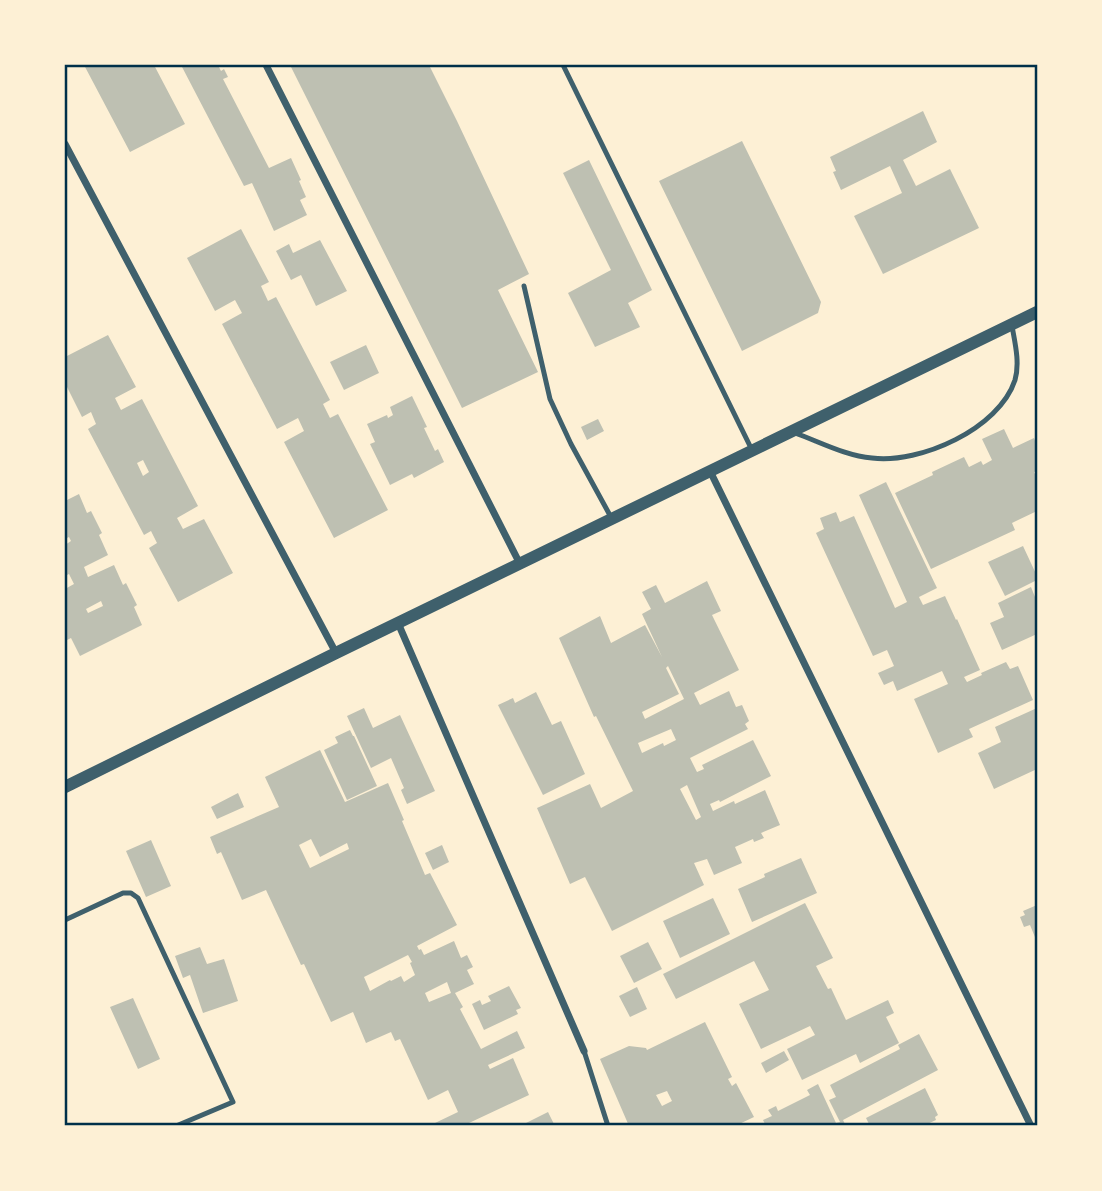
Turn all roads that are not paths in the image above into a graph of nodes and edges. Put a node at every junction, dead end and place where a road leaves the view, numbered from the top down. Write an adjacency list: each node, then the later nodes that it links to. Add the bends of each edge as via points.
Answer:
1 (267, 65): 11 (street)
2 (563, 65): 8 (lane)
3 (65, 144): 13 (street)
4 (524, 286): 10 (lane, via 550,399)
5 (1037, 312): 6 (street)
6 (1012, 325): 7 (street); 7 (lane, via 1016,379 1002,405 975,428 939,447 907,458 873,458)
7 (792, 432): 8 (street)
8 (752, 451): 9 (street)
9 (710, 471): 10 (street); 19 (street)
10 (612, 519): 11 (street)
11 (520, 564): 12 (street)
12 (398, 623): 13 (street); 16 (street)
13 (336, 653): 14 (street)
14 (65, 787)
15 (65, 920): 17 (lane, via 123,893 138,898 233,1102)
16 (584, 1051): 18 (lane)
17 (177, 1126)
18 (608, 1126)
19 (1031, 1126)

